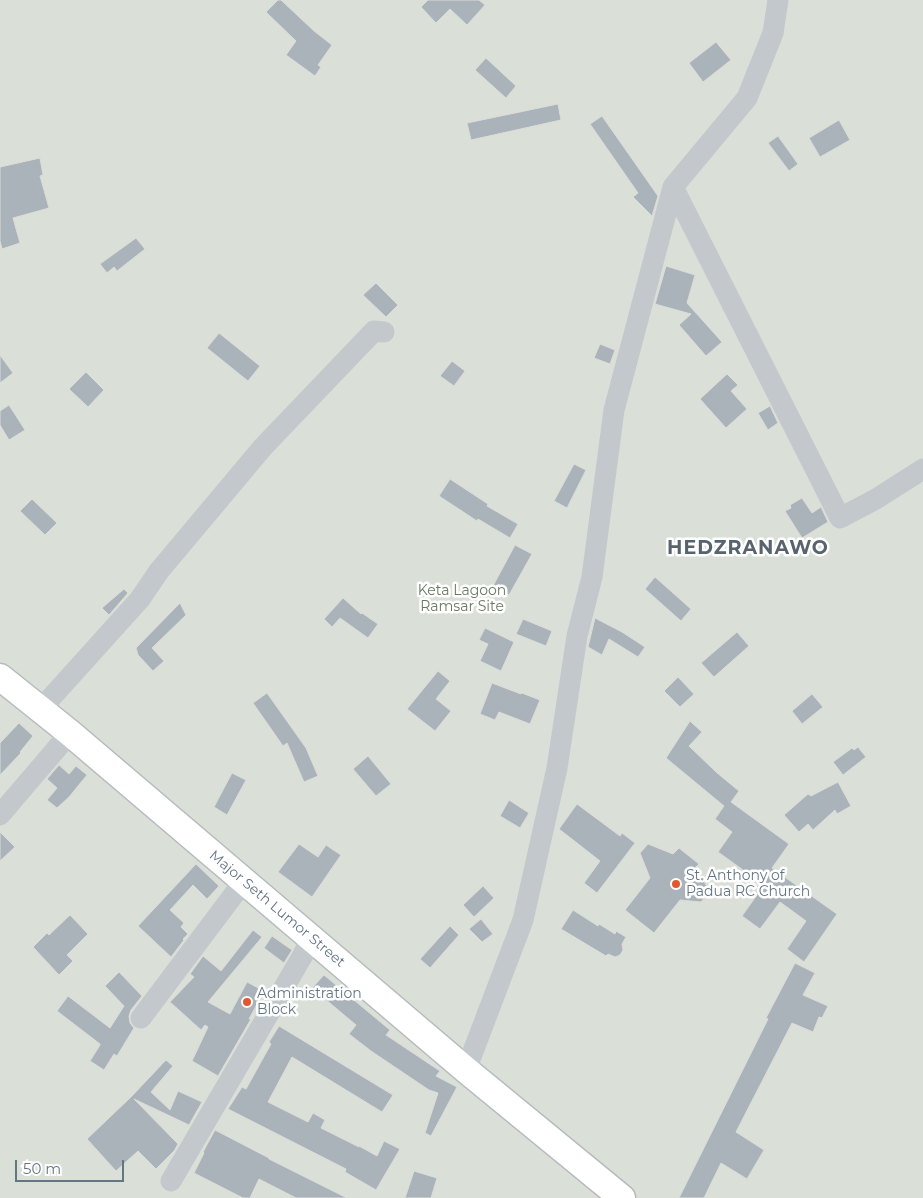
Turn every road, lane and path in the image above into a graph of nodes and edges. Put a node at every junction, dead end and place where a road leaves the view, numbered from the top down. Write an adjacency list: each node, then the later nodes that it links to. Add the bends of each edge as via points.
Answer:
1 (778, 0): 2 (street, via 773,33 747,98)
2 (673, 187): 4 (street, via 840,518); 12 (street, via 614,410 592,577 577,636 557,768 523,920)
3 (384, 332): 6 (street, via 374,331 263,447 159,571 140,599)
4 (923, 469)
5 (0, 677): 6 (main road, Major Seth Lumor Street)
6 (40, 710): 7 (main road, Major Seth Lumor Street)
7 (70, 733): 8 (street); 9 (main road, Major Seth Lumor Street)
8 (0, 815)
9 (244, 881): 10 (main road, Major Seth Lumor Street); 11 (street)
10 (311, 938): 12 (main road, Major Seth Lumor Street); 13 (street)
11 (141, 1018)
12 (466, 1070): 14 (main road, Major Seth Lumor Street)
13 (171, 1181)
14 (622, 1198)

